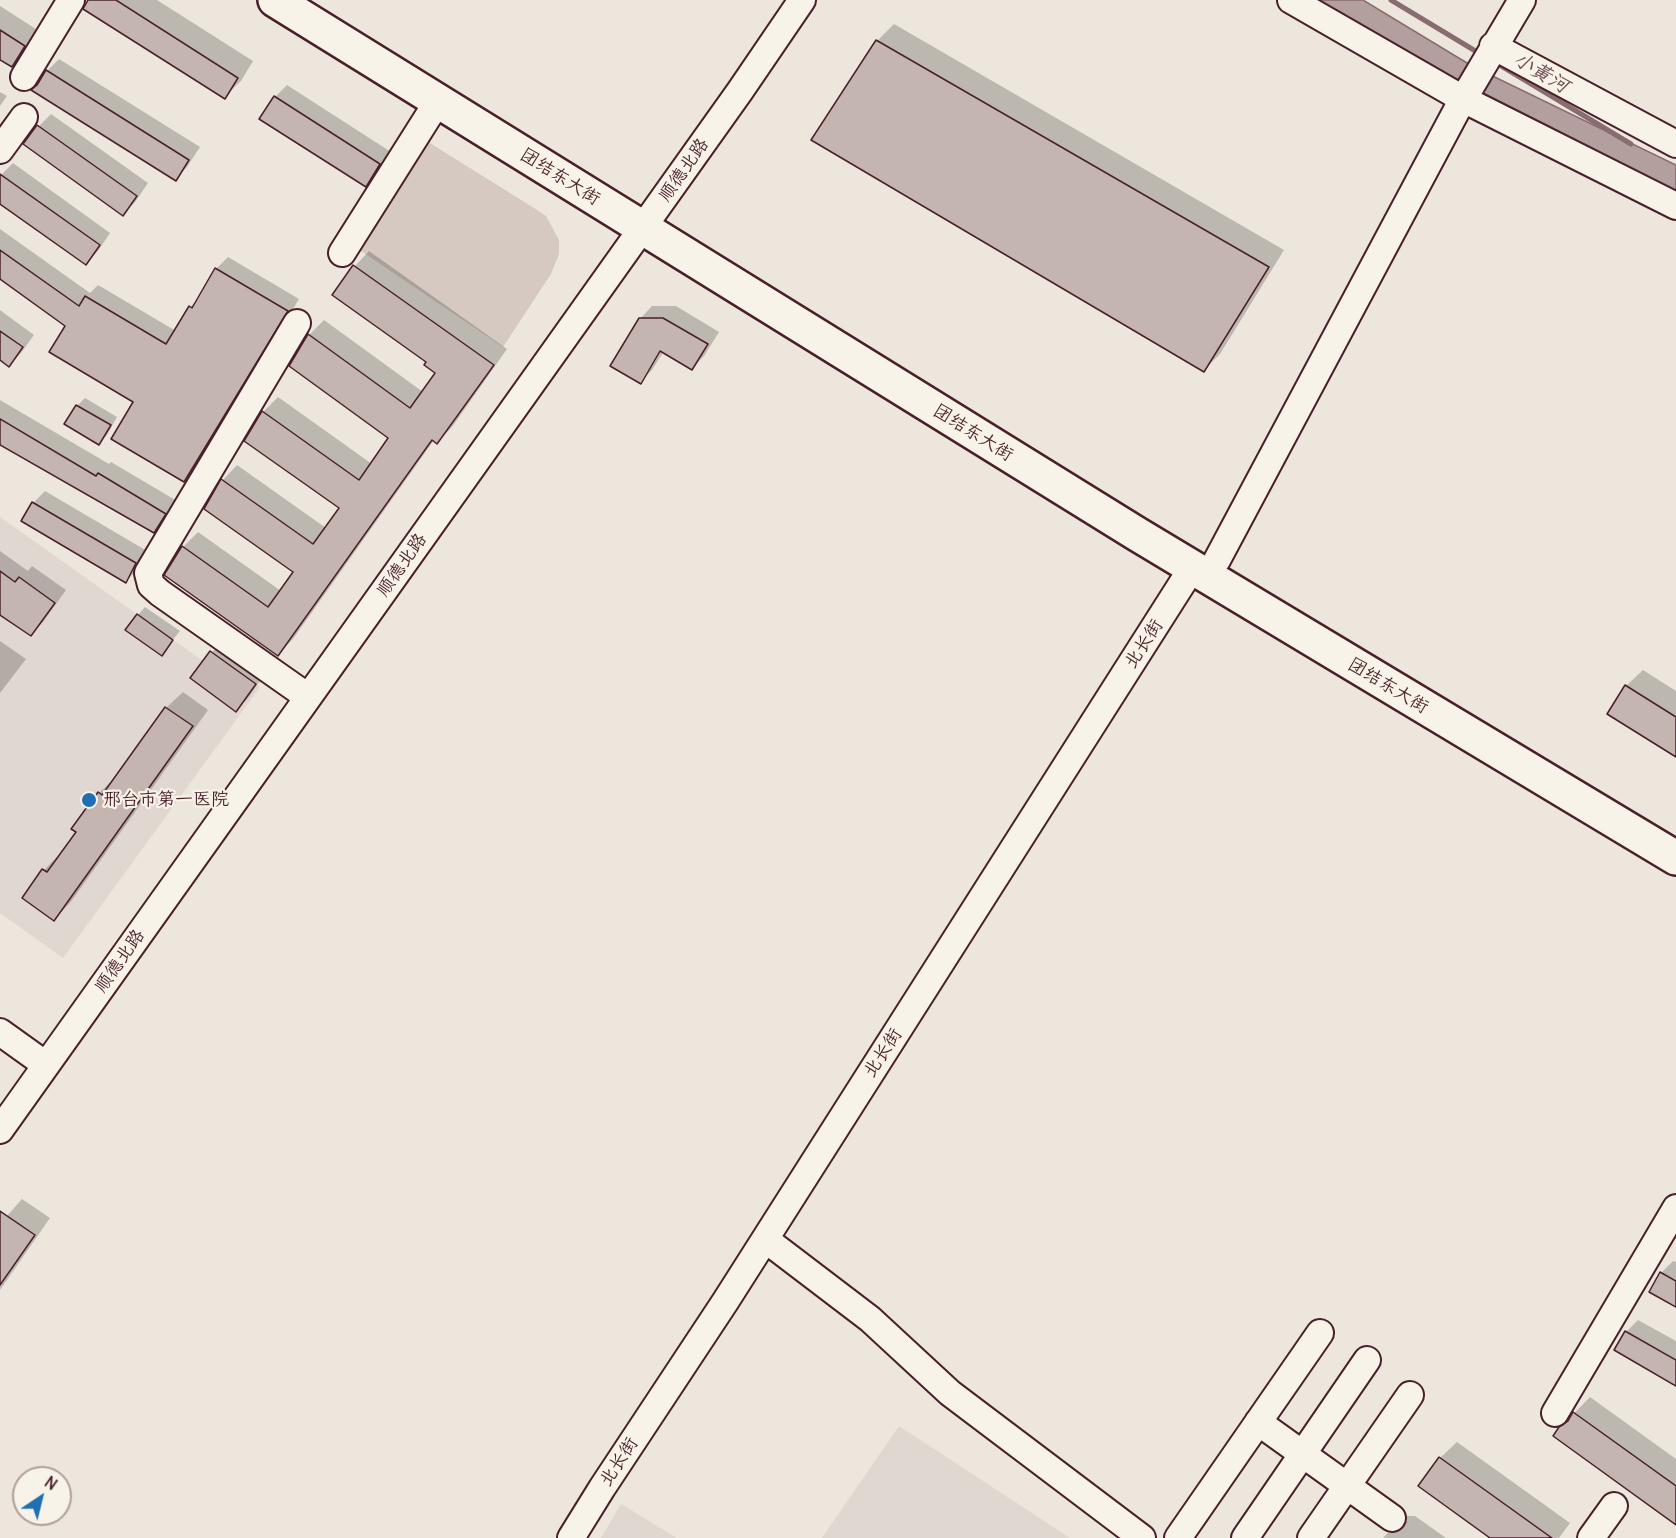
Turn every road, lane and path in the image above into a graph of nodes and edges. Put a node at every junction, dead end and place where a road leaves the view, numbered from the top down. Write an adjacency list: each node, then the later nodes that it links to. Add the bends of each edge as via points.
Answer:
1 (71, 0): 8 (street)
2 (275, 0): 10 (main road, 团结东大街)
3 (313, 0): 15 (main road, 团结东大街)
4 (802, 0): 15 (street, 顺德北路)
5 (1291, 0): 9 (street)
6 (1522, 0): 7 (street, 北长街)
7 (1488, 54): 9 (street, 北长街); 12 (street)
8 (24, 77)
9 (1463, 99): 14 (street); 18 (street, 北长街)
10 (438, 101): 15 (main road, 团结东大街); 16 (street)
11 (24, 117): 13 (street)
12 (1676, 144)
13 (0, 150)
14 (1676, 206)
15 (648, 220): 18 (main road, 团结东大街); 19 (street, 顺德北路)
16 (342, 253)
17 (297, 323): 19 (street, via 148,573 151,585 160,593)
18 (1205, 564): 20 (main road, 团结东大街); 21 (main road, 团结东大街); 26 (street, 北长街)
19 (308, 697): 23 (street, 顺德北路)
20 (1676, 835)
21 (1676, 858)
22 (0, 1032): 23 (street)
23 (46, 1065): 24 (street, 顺德北路)
24 (0, 1130)
25 (1676, 1208): 30 (street)
26 (765, 1239): 36 (street, 北长街); 37 (street, via 870,1319 950,1393)
27 (1320, 1333): 31 (street)
28 (1367, 1360): 32 (street)
29 (1410, 1395): 33 (street)
30 (1555, 1413)
31 (1258, 1422): 32 (street); 38 (street)
32 (1303, 1454): 33 (street); 39 (street)
33 (1347, 1486): 35 (street); 40 (street)
34 (1614, 1506): 41 (street)
35 (1392, 1518)
36 (571, 1538)
37 (1142, 1538)
38 (1178, 1538)
39 (1245, 1538)
40 (1311, 1538)
41 (1591, 1538)

